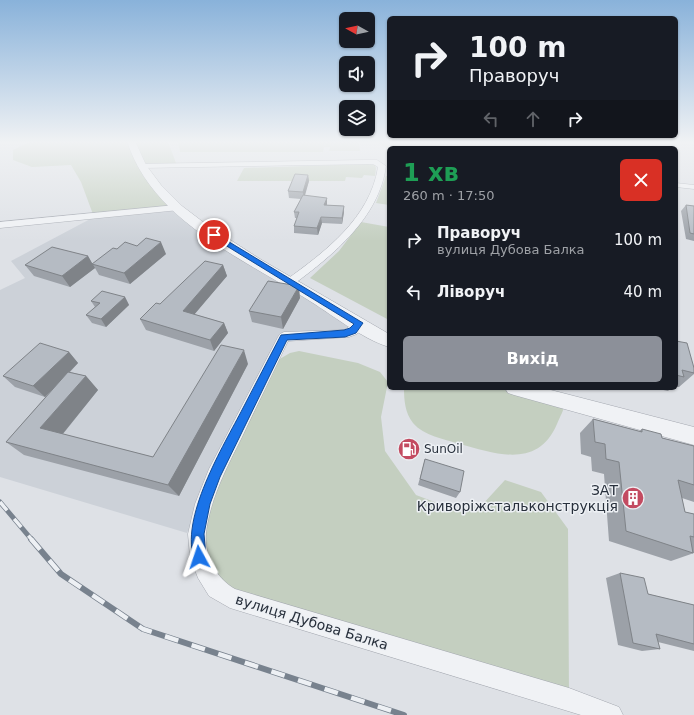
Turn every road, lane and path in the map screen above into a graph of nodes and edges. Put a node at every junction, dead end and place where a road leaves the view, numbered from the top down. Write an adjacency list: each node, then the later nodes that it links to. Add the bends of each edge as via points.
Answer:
1 (147, 174): 5 (street)
2 (382, 174): 7 (street, via 374,196 351,228 326,256)
3 (678, 185): 4 (street)
4 (694, 188)
5 (176, 208): 6 (street); 7 (street)
6 (0, 225)
7 (290, 282): 8 (street)
8 (359, 323): 9 (street); 12 (street, вулиця Дубова Балка, via 345,334 284,337 215,475 204,504 197,534 199,557 216,589 230,598 569,699)
9 (387, 340)
10 (522, 390): 11 (street)
11 (694, 436)
12 (611, 715)

